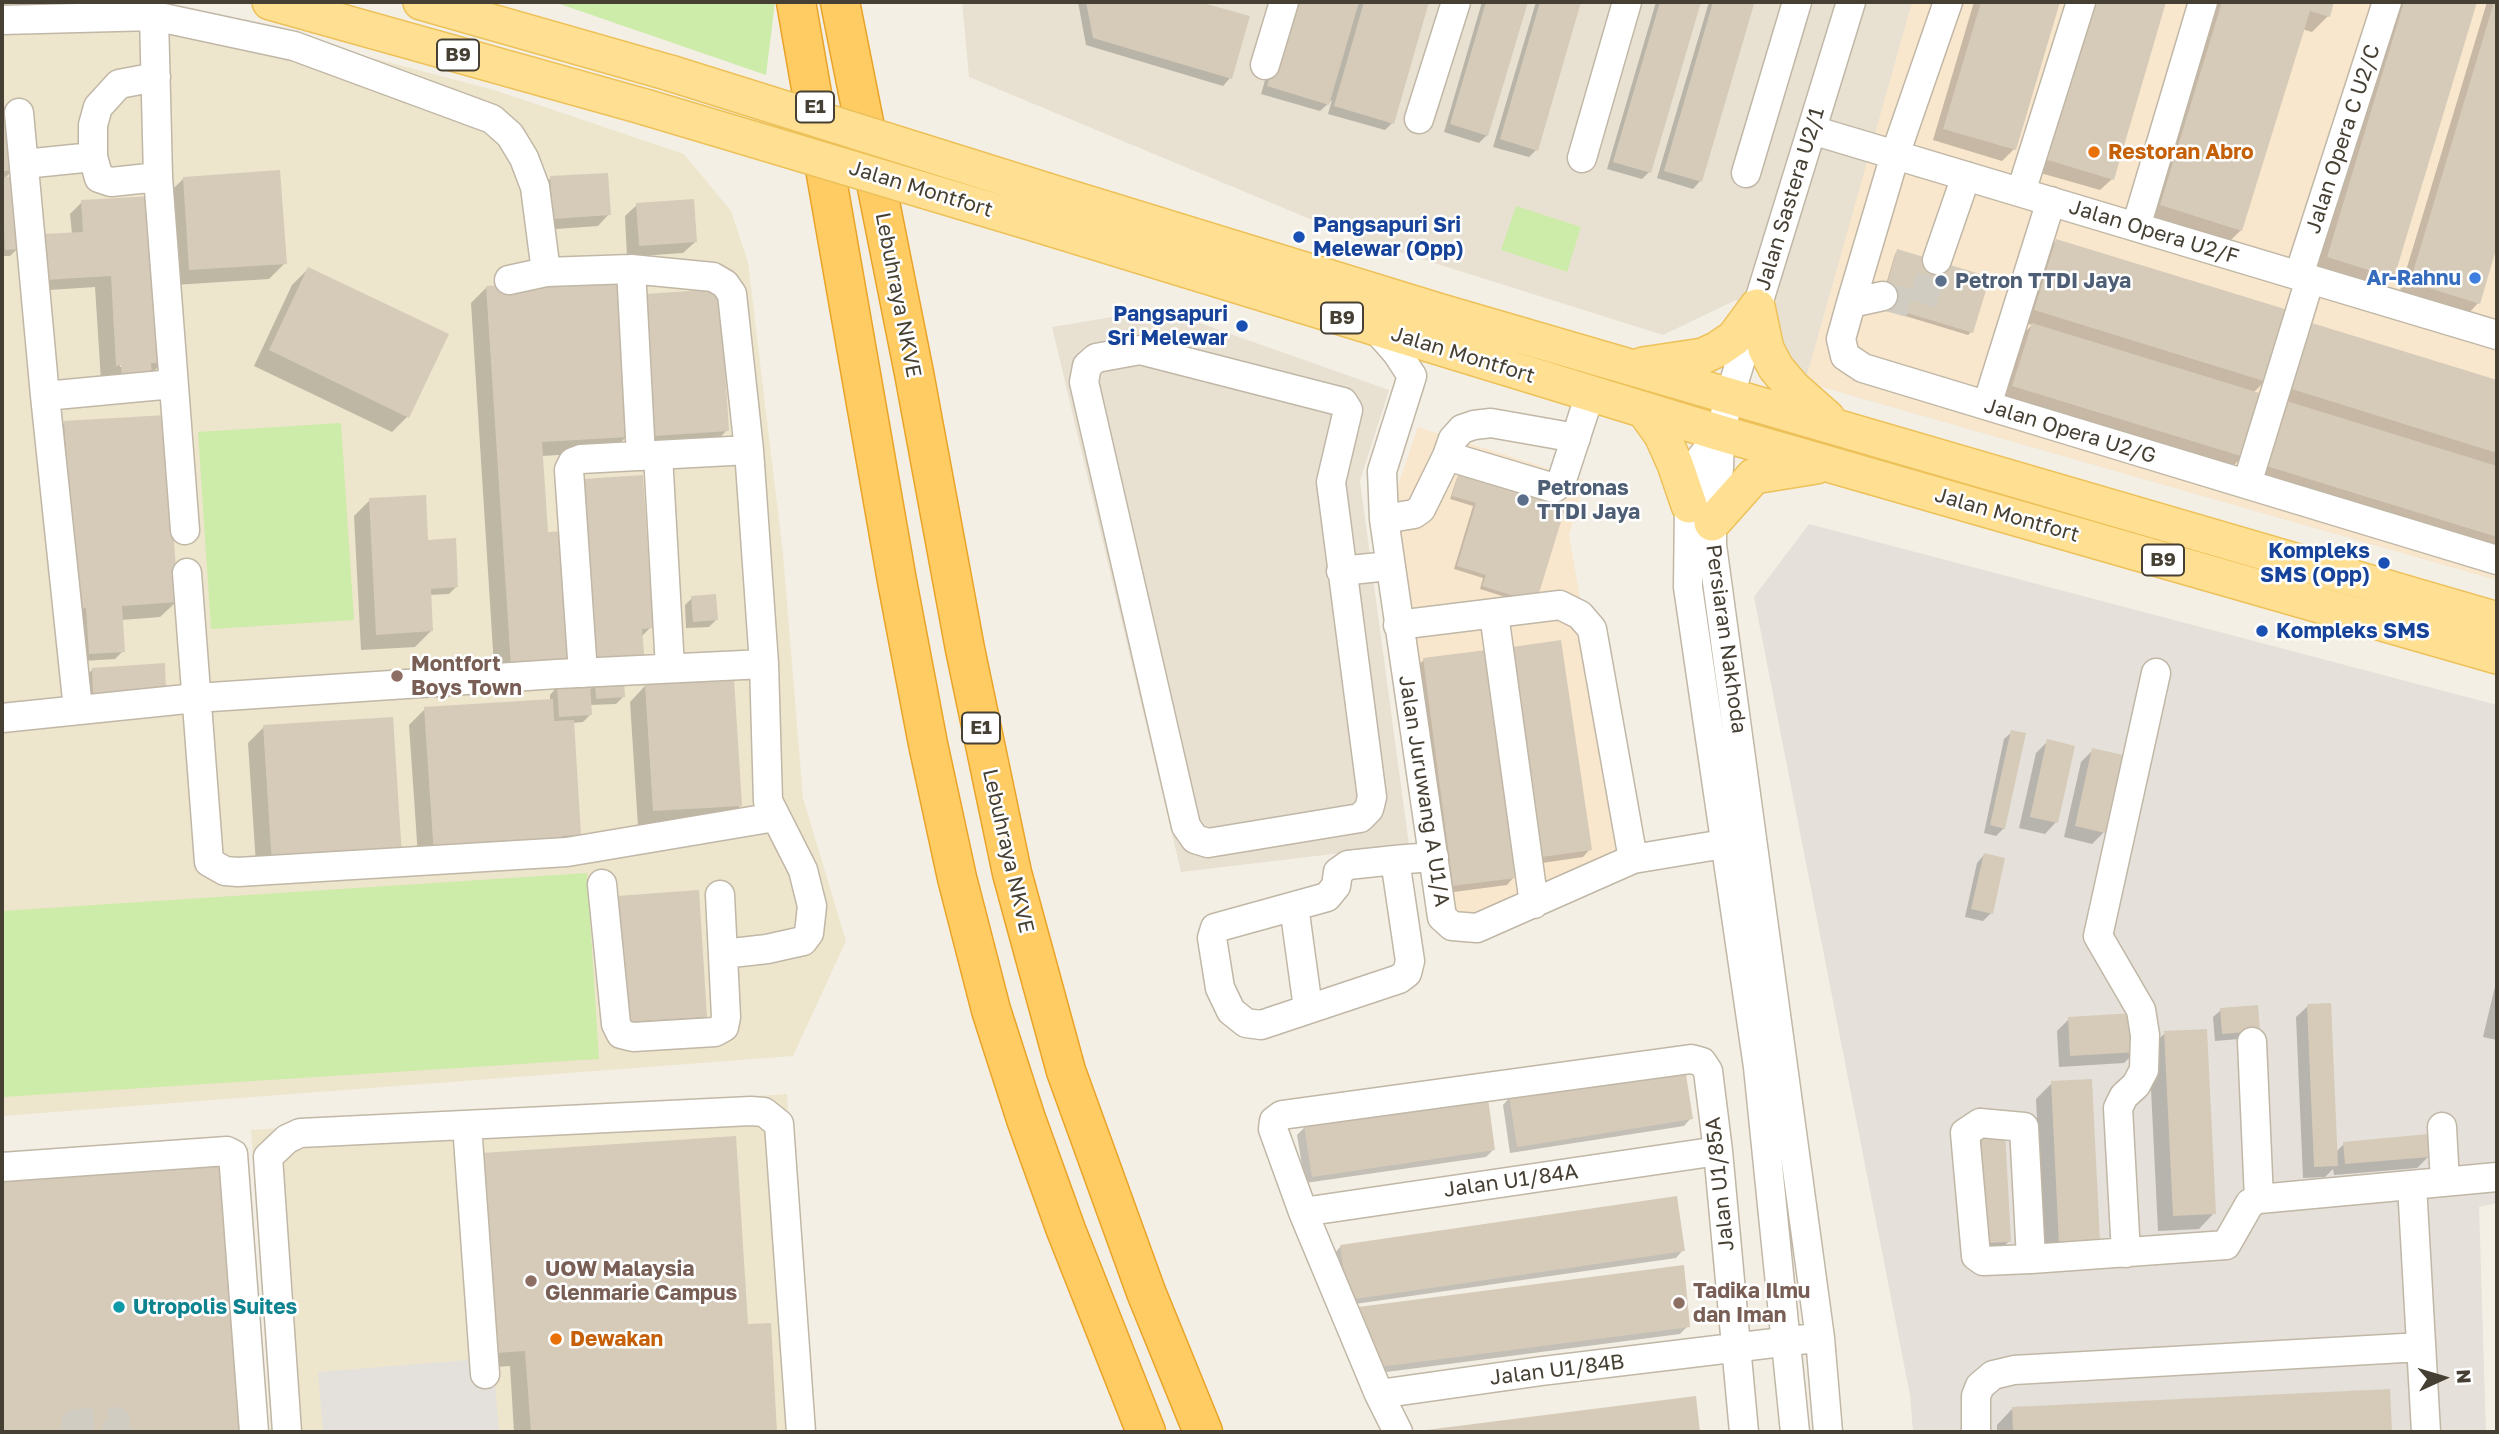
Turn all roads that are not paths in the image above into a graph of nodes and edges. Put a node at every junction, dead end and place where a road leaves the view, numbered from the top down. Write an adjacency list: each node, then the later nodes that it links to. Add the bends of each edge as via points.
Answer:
1 (270, 2): 39 (main road, Jalan Montfort / B9, bridge, via 645,107)
2 (421, 2): 42 (main road, Jalan Montfort / B9, bridge, via 670,73 1441,312)
3 (796, 2): 109 (highway, E1, via 897,581 957,878 1026,1119)
4 (840, 2): 110 (highway, Lebuhraya NKVE / E1, via 1012,873 1070,1081 1146,1292)
5 (1455, 2): 19 (street)
6 (1627, 2): 23 (street)
7 (1797, 2): 25 (street)
8 (1948, 2): 21 (street, Jalan Opera U2/G)
9 (2081, 2): 28 (street)
10 (2203, 2): 30 (street)
11 (2387, 2): 34 (street, Jalan Opera C U2/C)
12 (1280, 3): 16 (street)
13 (1843, 4): 20 (street, Jalan Sastera U2/1)
14 (154, 16): 15 (street); 17 (street); 33 (street, via 294,46 492,119 510,135 535,187)
15 (2, 20)
16 (1265, 65)
17 (156, 76): 22 (street, via 119,85 98,107); 27 (street)
18 (19, 113): 24 (street)
19 (1419, 119)
20 (1812, 130): 21 (street, Jalan Opera U2/F); 38 (street, Jalan Sastera U2/1)
21 (1895, 155): 26 (street, Jalan Opera U2/F); 37 (street, Jalan Opera U2/G)
22 (93, 157): 24 (street); 27 (street, via 99,178 111,182)
23 (1582, 158)
24 (24, 163): 47 (street)
25 (1746, 173)
26 (1966, 176): 28 (street, Jalan Opera U2/F); 31 (street)
27 (158, 177): 44 (street)
28 (2021, 192): 29 (street, Jalan Opera U2/F)
29 (2052, 201): 30 (street, Jalan Opera U2/F); 48 (street)
30 (2136, 227): 34 (street, Jalan Opera U2/F)
31 (1937, 260)
32 (631, 269): 33 (street); 53 (street, via 713,277 732,294); 54 (street)
33 (546, 272): 35 (street)
34 (2304, 277): 40 (street, Jalan Opera U2/F); 57 (street, Jalan Opera C U2/C)
35 (509, 279)
36 (1883, 296): 37 (street)
37 (1851, 303): 48 (street, Jalan Opera U2/G, via 1841,339 1846,356 1863,368)
38 (1757, 307): 42 (main road, via 1734,338 1718,349 1703,356); 46 (street, Jalan Sastera U2/1); 50 (main road, via 1766,349 1776,368)
39 (1376, 329): 41 (main road, Jalan Montfort / B9); 43 (street)
40 (2497, 335)
41 (1462, 355): 43 (street); 45 (main road, Jalan Montfort / B9)
42 (1632, 366): 46 (main road, Jalan Montfort / B9)
43 (1412, 376): 59 (street, Jalan Juruwang A U1/A, via 1382,471)
44 (173, 384): 47 (street); 60 (street)
45 (1590, 394): 49 (main road, Jalan Montfort / B9); 52 (street)
46 (1730, 395): 50 (main road, Jalan Montfort / B9); 51 (street, Jalan Sastera U2/1)
47 (45, 396): 74 (street)
48 (1987, 405): 57 (street, Jalan Opera U2/G)
49 (1643, 410): 51 (main road, Jalan Montfort / B9); 58 (main road, via 1662,435)
50 (1838, 427): 66 (main road, Jalan Montfort / B9)
51 (1720, 433): 56 (main road, Jalan Montfort / B9); 58 (street, Persiaran Nakhoda, via 1719,468)
52 (1576, 438): 55 (street, via 1491,423 1474,425 1462,429); 55 (street, via 1561,483 1554,488)
53 (749, 450): 54 (street); 69 (street)
54 (649, 456): 70 (street); 71 (street, via 581,459 569,470)
55 (1447, 456): 59 (street, via 1421,509)
56 (1829, 464): 58 (main road, via 1754,476); 68 (main road, Jalan Montfort / B9)
57 (2247, 484): 61 (street, Jalan Opera U2/G)
58 (1701, 514): 77 (street, Persiaran Nakhoda, via 1712,545); 78 (street, Persiaran Nakhoda, via 1688,587)
59 (1384, 519): 62 (street, Jalan Juruwang A U1/A)
60 (185, 530)
61 (2497, 561)
62 (1389, 566): 63 (street); 67 (street, Jalan Juruwang A U1/A)
63 (1341, 571): 63 (street, via 1372,797 1369,809 1360,818 1208,843 1195,839 1186,826 1084,382 1087,366 1096,358 1140,350 1343,402 1348,410 1331,482)
64 (187, 573): 73 (street)
65 (1494, 614): 67 (street); 80 (street, via 1560,605 1580,615 1592,629); 84 (street)
66 (2497, 620)
67 (1398, 625): 79 (street, Jalan Juruwang A U1/A)
68 (2497, 656)
69 (764, 664): 70 (street); 76 (street, via 768,801)
70 (670, 668): 71 (street)
71 (583, 673): 73 (street)
72 (2156, 673): 98 (street, via 2098,936 2141,1010 2145,1035 2144,1070 2118,1108)
73 (196, 698): 74 (street); 76 (street, via 209,862 225,871 567,852)
74 (78, 709): 75 (street)
75 (2, 718)
76 (775, 817): 86 (street, via 803,870 813,906 809,933 803,941)
77 (1754, 839): 78 (street, Jalan Juruwang A U1/A); 100 (street, Persiaran Nakhoda)
78 (1725, 844): 80 (street, Jalan Juruwang A U1/A); 101 (street, Persiaran Nakhoda, via 1758,1067)
79 (1434, 857): 81 (street); 84 (street, Jalan Juruwang A U1/A, via 1443,916 1452,926 1477,928)
80 (1633, 859): 84 (street, Jalan Juruwang A U1/A)
81 (1395, 860): 85 (street, via 1348,865 1338,872 1336,886 1327,897); 87 (street, via 1410,961 1407,973)
82 (602, 884): 86 (street, via 616,1024 621,1034 715,1032 724,1027)
83 (720, 895): 86 (street)
84 (1534, 904)
85 (1294, 906): 87 (street); 87 (street, via 1215,928 1212,938 1220,988 1231,1011 1246,1023 1261,1025)
86 (723, 954)
87 (1308, 1008)
88 (2252, 1042): 96 (street)
89 (467, 1125): 104 (street); 107 (street, via 300,1133 286,1139 268,1157); 108 (street, via 751,1111 772,1116 779,1124 782,1143)
90 (2442, 1127): 94 (street)
91 (1718, 1151): 97 (street, Jalan U1/84A); 97 (street, Jalan U1/85A, via 1708,1071 1702,1062 1691,1059 1282,1115 1273,1129); 103 (street, Jalan U1/85A)
92 (2, 1167): 106 (street, via 233,1154)
93 (2497, 1177): 94 (street)
94 (2445, 1182): 95 (street)
95 (2412, 1185): 96 (street); 102 (street)
96 (2259, 1199): 98 (street, via 2249,1203 2226,1245)
97 (1303, 1212): 105 (street)
98 (2126, 1252): 99 (street)
99 (2031, 1259): 99 (street, via 1983,1261 1976,1256 1965,1133 1980,1123 2024,1127)
100 (1820, 1338): 101 (street, Jalan U1/84B); 114 (street, Persiaran Nakhoda)
101 (1788, 1342): 103 (street, Jalan U1/84B); 113 (street, Persiaran Nakhoda)
102 (2421, 1347): 115 (street, via 2014,1370 1993,1375 1980,1386); 116 (street)
103 (1735, 1349): 105 (street, Jalan U1/84B); 112 (street, Jalan U1/85A)
104 (485, 1374)
105 (1379, 1394): 111 (street)
106 (254, 1432)
107 (287, 1432)
108 (802, 1432)
109 (1146, 1432)
110 (1203, 1432)
111 (1398, 1432)
112 (1744, 1432)
113 (1795, 1432)
114 (1828, 1432)
115 (1976, 1432)
116 (2426, 1432)

